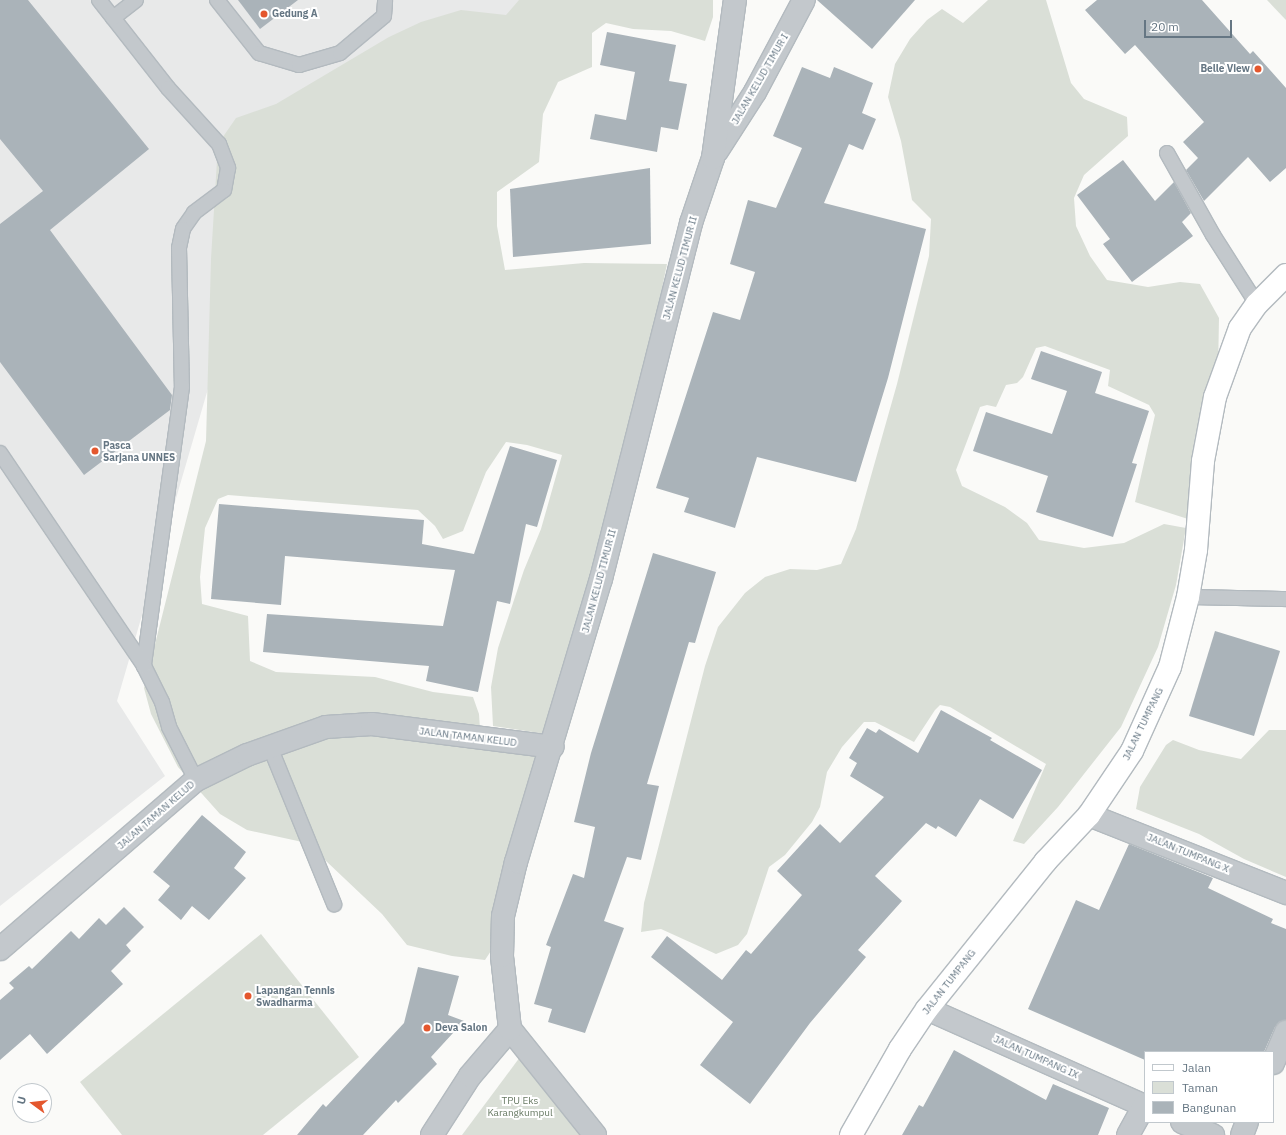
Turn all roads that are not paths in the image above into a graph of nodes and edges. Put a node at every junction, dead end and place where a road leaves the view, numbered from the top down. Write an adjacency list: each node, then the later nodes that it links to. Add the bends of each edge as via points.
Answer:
1 (99, 0): 7 (lane)
2 (136, 0): 7 (lane)
3 (217, 0): 4 (lane, via 259,53 299,65 340,53 384,16)
4 (385, 0)
5 (735, 0): 9 (street, JALAN KELUD TIMUR II)
6 (804, 0): 9 (street, JALAN KELUD TIMUR I, via 755,92)
7 (113, 18): 15 (lane, via 168,88 219,144 228,168 224,190 194,213 183,229 179,248 182,387)
8 (1166, 153): 11 (lane, via 1216,240)
9 (713, 158): 17 (street, JALAN KELUD TIMUR II, via 691,223 601,579)
10 (1286, 275): 11 (main road, JALAN TUMPANG)
11 (1257, 304): 13 (main road, JALAN TUMPANG, via 1240,328 1215,397 1203,461 1196,550)
12 (0, 453): 15 (lane)
13 (1188, 597): 14 (lane); 19 (main road, JALAN TUMPANG, via 1170,667 1132,751)
14 (1286, 599)
15 (144, 666): 18 (lane, via 162,702 169,727)
16 (270, 747): 17 (street, JALAN TAMAN KELUD, via 326,727 372,724); 18 (street, JALAN TAMAN KELUD, via 247,755); 21 (lane)
17 (553, 747): 24 (street, JALAN KELUD TIMUR II, via 516,862 504,916 502,956)
18 (196, 780): 22 (street, JALAN TAMAN KELUD)
19 (1088, 815): 20 (street, JALAN TUMPANG X); 23 (main road, JALAN TUMPANG, via 1045,862)
20 (1286, 893)
21 (334, 904)
22 (0, 949)
23 (927, 1009): 27 (street, JALAN TUMPANG IX); 32 (main road, JALAN TUMPANG, via 900,1049)
24 (510, 1029): 30 (street, via 470,1076); 31 (street)
25 (1286, 1032): 26 (street)
26 (1274, 1060)
27 (1144, 1106): 33 (street)
28 (1184, 1123): 34 (street)
29 (1247, 1123): 35 (street)
30 (432, 1135)
31 (595, 1135)
32 (851, 1135)
33 (1128, 1135)
34 (1213, 1135)
35 (1242, 1135)

